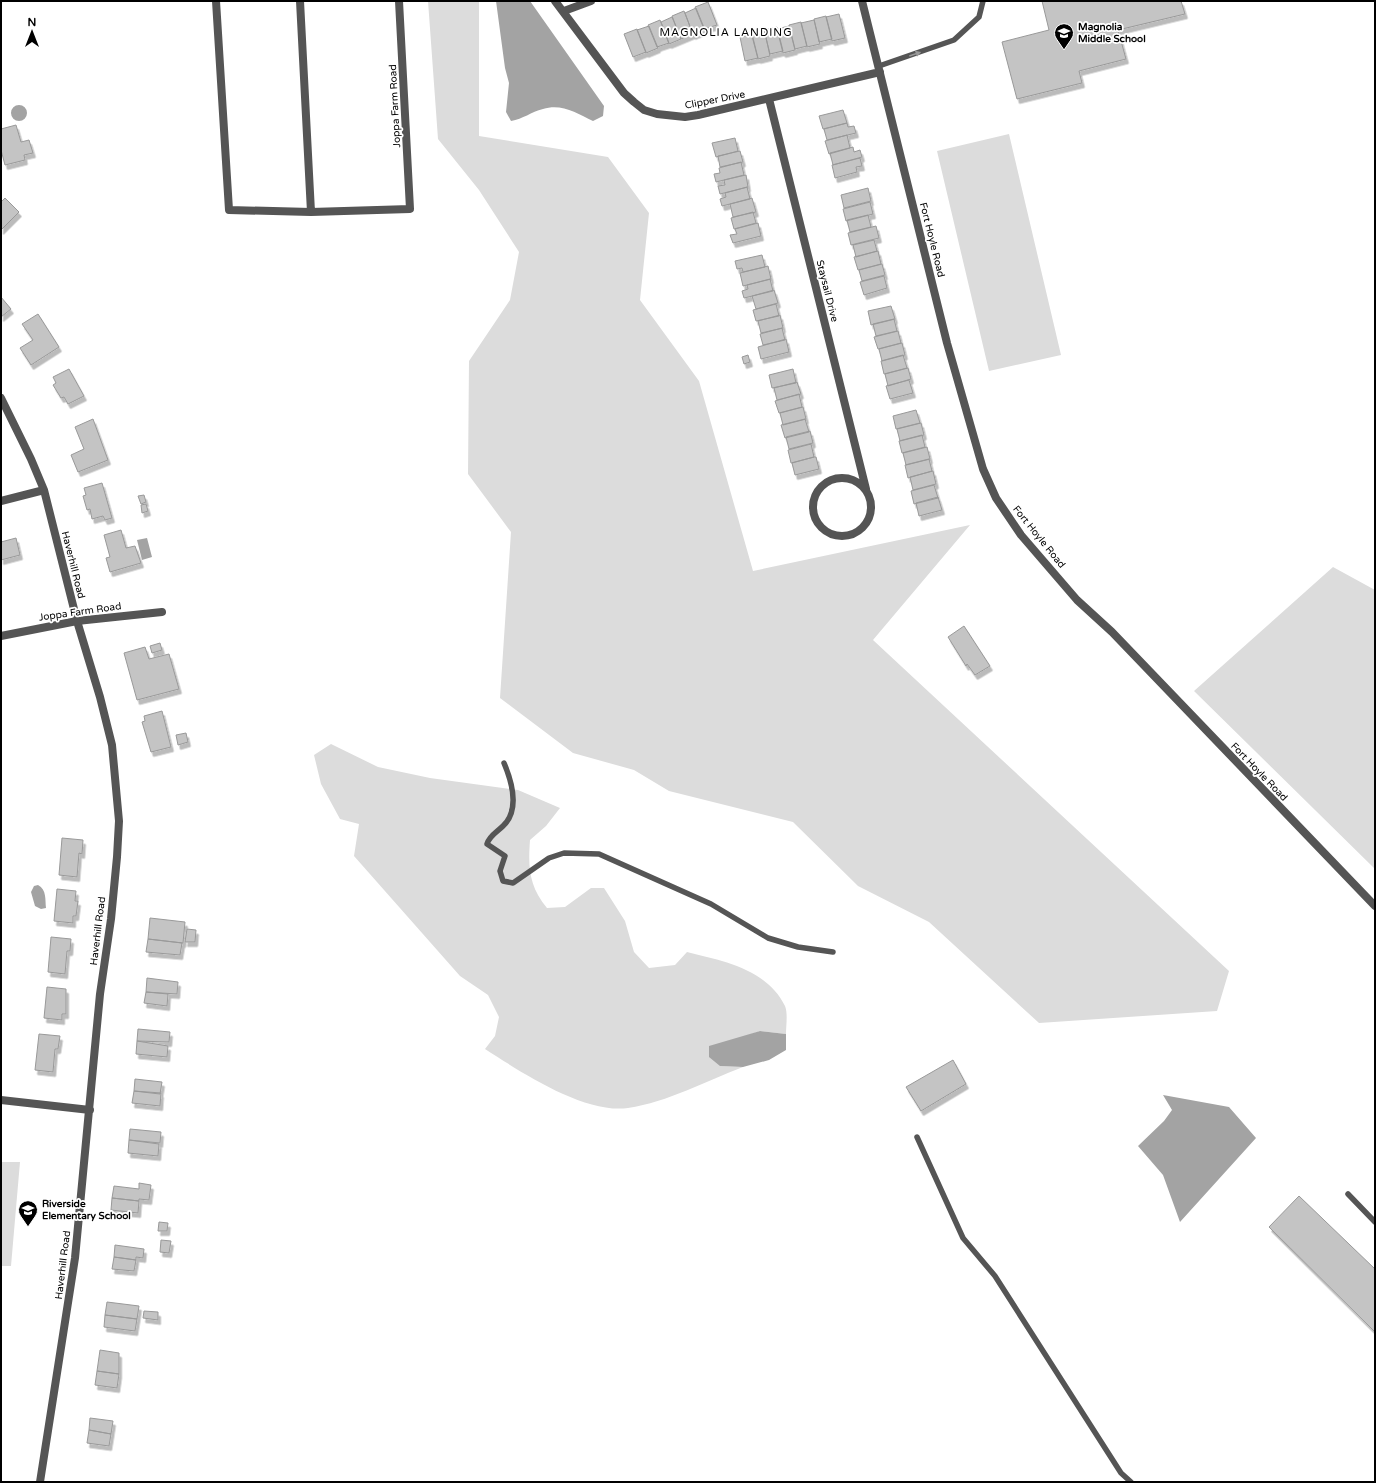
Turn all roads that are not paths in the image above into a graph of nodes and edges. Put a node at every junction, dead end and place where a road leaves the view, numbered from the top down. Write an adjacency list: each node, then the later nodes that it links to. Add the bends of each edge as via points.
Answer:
1 (216, 1): 11 (street, via 228,210)
2 (300, 1): 11 (street)
3 (399, 1): 11 (street, Joppa Farm Road, via 410,209)
4 (555, 1): 8 (street, Clipper Drive)
5 (591, 1): 8 (street)
6 (862, 1): 9 (street, Fort Hoyle Road)
7 (983, 1): 9 (lane, one-way to 7, via 954,40 979,16)
8 (564, 12): 10 (street, Clipper Drive, via 624,93 644,110 686,117)
9 (879, 69): 10 (street, Clipper Drive); 20 (street, Fort Hoyle Road, via 947,343 983,469 996,498 1021,535 1077,600 1112,632)
10 (769, 99): 13 (street, Staysail Drive)
11 (311, 212)
12 (1, 398): 14 (street, Haverhill Road, via 26,446)
13 (866, 489): 13 (street, Staysail Drive, via 871,507 870,516 859,531 841,536 823,530 817,522 813,504 816,494 826,484 839,479 849,480)
14 (44, 490): 15 (street); 17 (street, Haverhill Road)
15 (1, 501)
16 (162, 612): 17 (street, Joppa Farm Road)
17 (77, 621): 18 (street, Joppa Farm Road); 23 (street, Haverhill Road, via 112,745 119,821)
18 (1, 636)
19 (504, 763): 21 (lane, via 509,776 513,808 509,820 488,838 487,844 505,856 500,871 503,881 513,883 549,858 564,853 599,854 711,904 768,938 798,947)
20 (1375, 906)
21 (833, 952)
22 (1, 1100): 23 (street)
23 (90, 1110): 27 (street, Haverhill Road, via 75,1258)
24 (917, 1136): 28 (lane, via 963,1238 995,1276 1121,1472)
25 (1348, 1194): 26 (lane)
26 (1375, 1222)
27 (40, 1482)
28 (1131, 1482)

